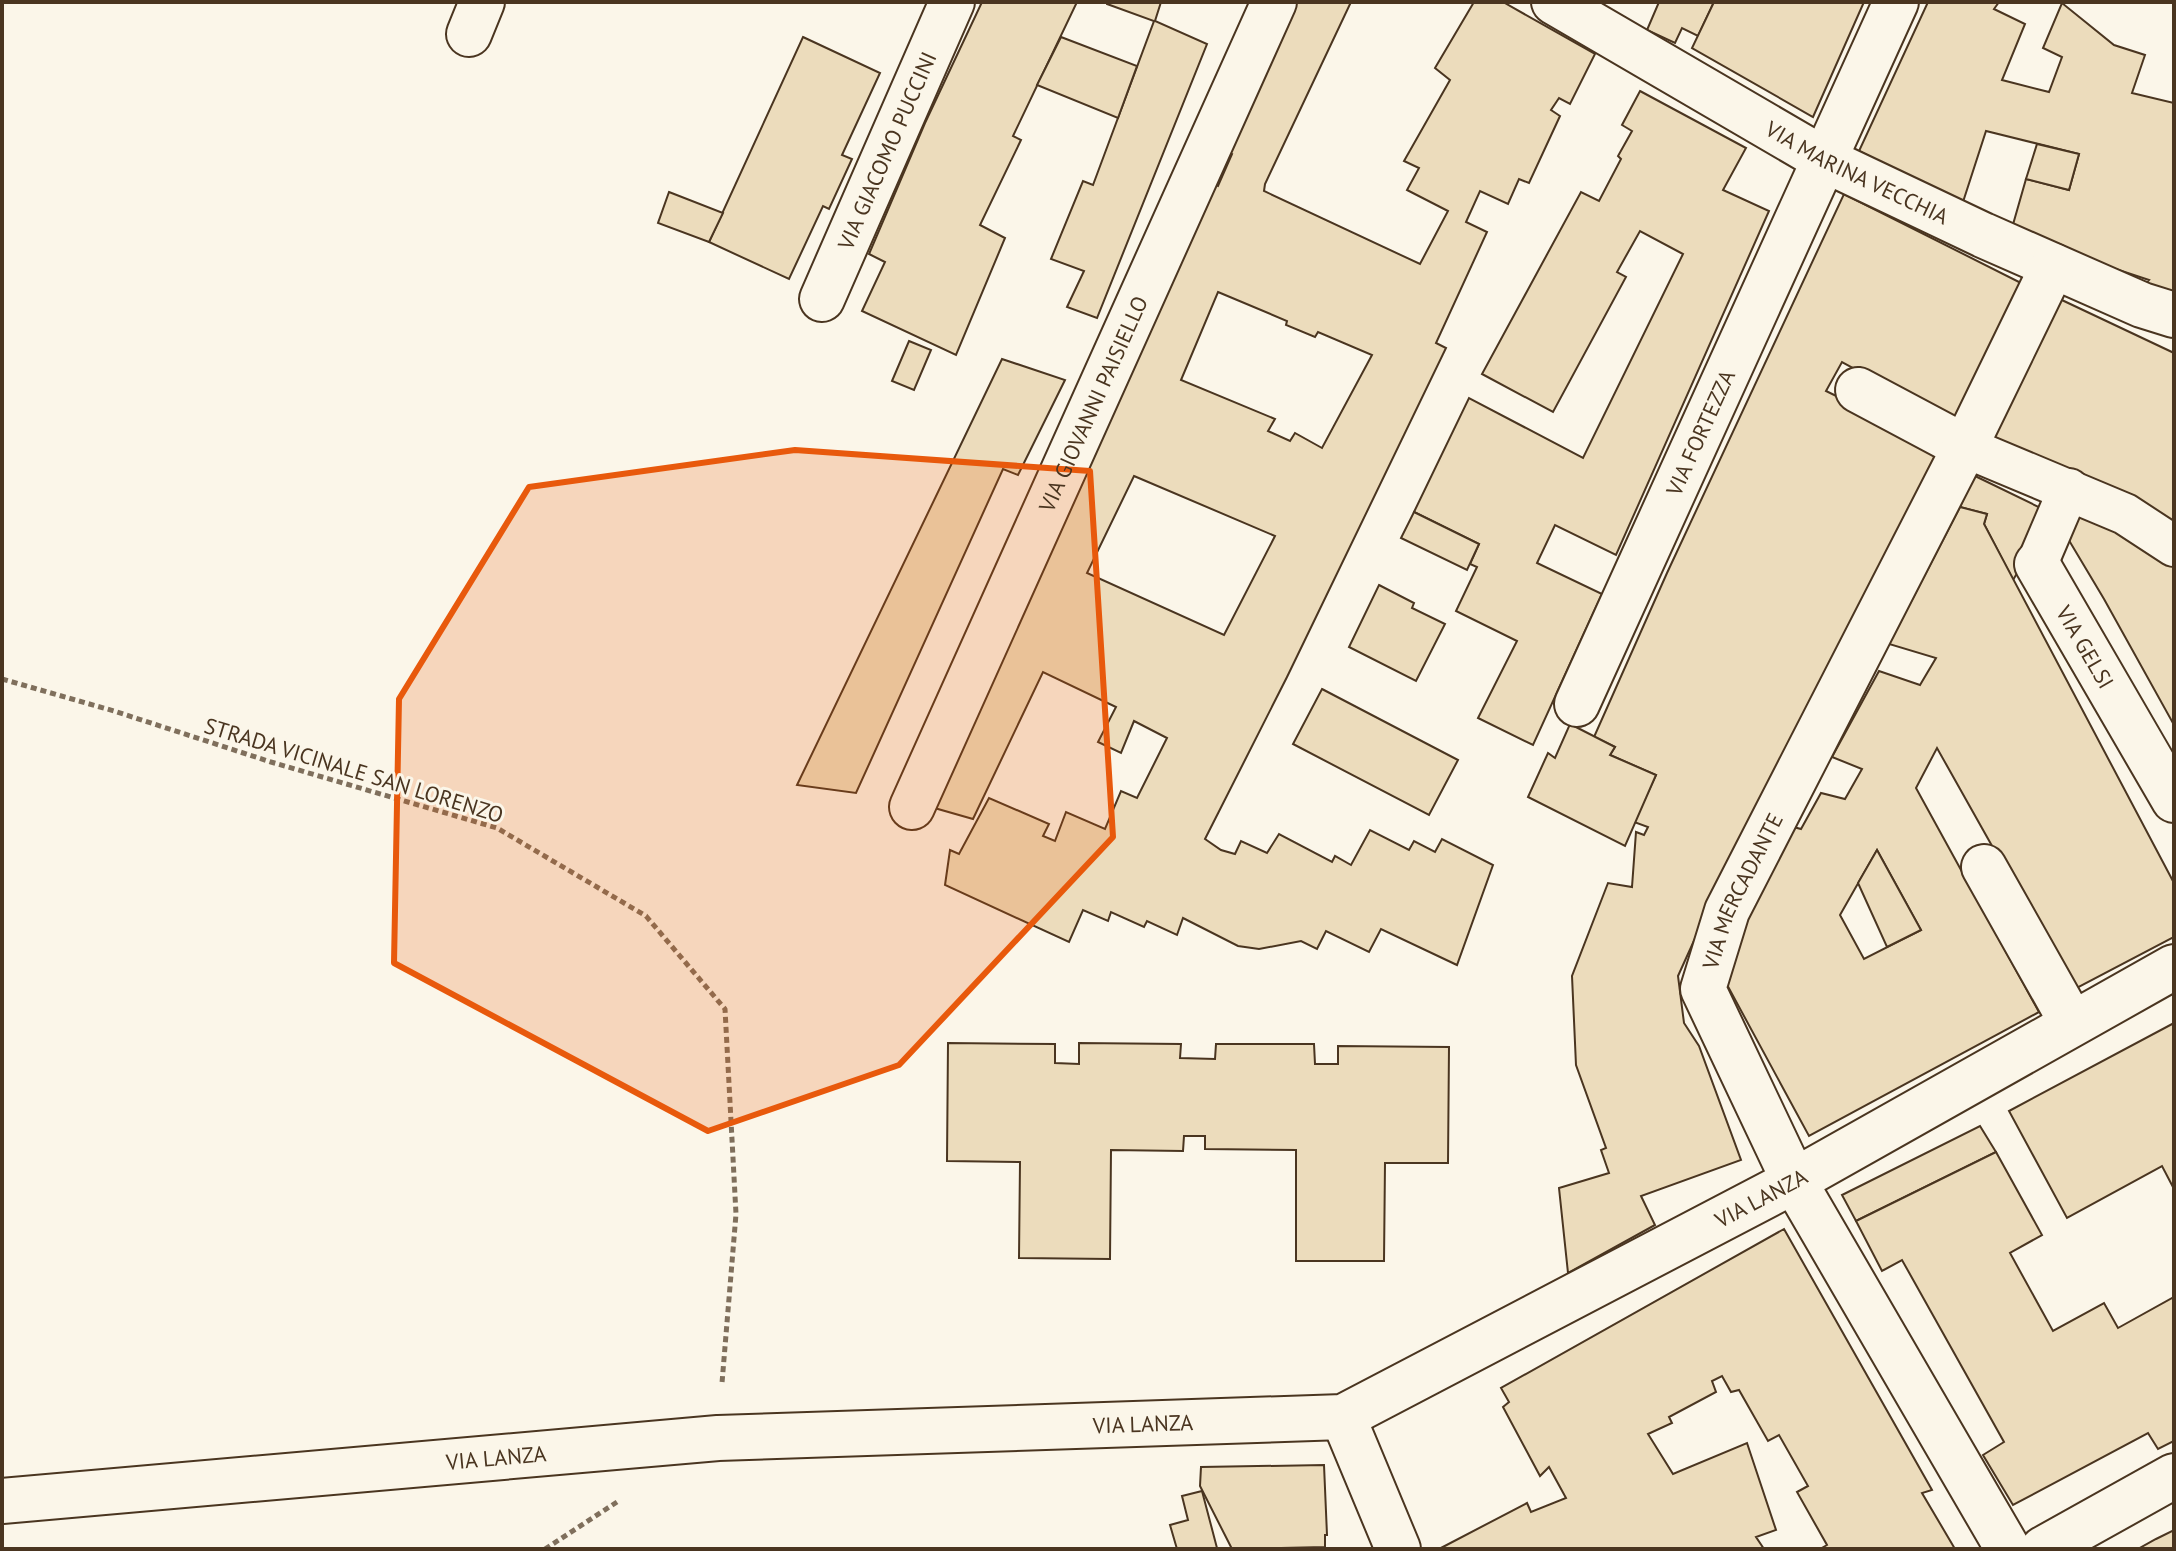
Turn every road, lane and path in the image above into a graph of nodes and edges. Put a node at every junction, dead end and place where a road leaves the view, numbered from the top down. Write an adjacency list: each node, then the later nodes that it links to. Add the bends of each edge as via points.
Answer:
1 (952, 2): 7 (street, VIA GIACOMO PUCCINI)
2 (1274, 2): 17 (street, VIA GIOVANNI PAISIELLO)
3 (1554, 2): 5 (street, VIA MARINA VECCHIA)
4 (1896, 2): 5 (street, VIA FORTEZZA)
5 (1825, 160): 6 (street, VIA MARINA VECCHIA); 15 (street, VIA FORTEZZA)
6 (2053, 266): 8 (street, VIA MARINA VECCHIA); 10 (street, VIA MERCADANTE)
7 (822, 299)
8 (2174, 315)
9 (1858, 390): 10 (street)
10 (1965, 447): 11 (street); 21 (street, VIA MERCADANTE, via 1727,911 1703,989)
11 (2069, 489): 12 (street, via 2125,514); 13 (street, VIA GELSI)
12 (2174, 546)
13 (2037, 564): 16 (street, VIA GELSI)
14 (2, 679): 23 (path, STRADA VICINALE SAN LORENZO, via 497,828 646,916 725,1009 736,1214)
15 (1577, 704)
16 (2174, 800)
17 (912, 807)
18 (1984, 867): 20 (street)
19 (2174, 967): 20 (street, VIA LANZA)
20 (2072, 1023): 21 (street, VIA LANZA)
21 (1794, 1181): 22 (street, VIA LANZA); 29 (street, VIA MERCADANTE)
22 (1343, 1417): 23 (street, VIA LANZA); 28 (street)
23 (718, 1438): 25 (street, VIA LANZA)
24 (2174, 1476): 30 (street)
25 (2, 1501)
26 (619, 1501): 27 (path)
27 (545, 1549)
28 (1398, 1549)
29 (2008, 1549)
30 (2043, 1549)

